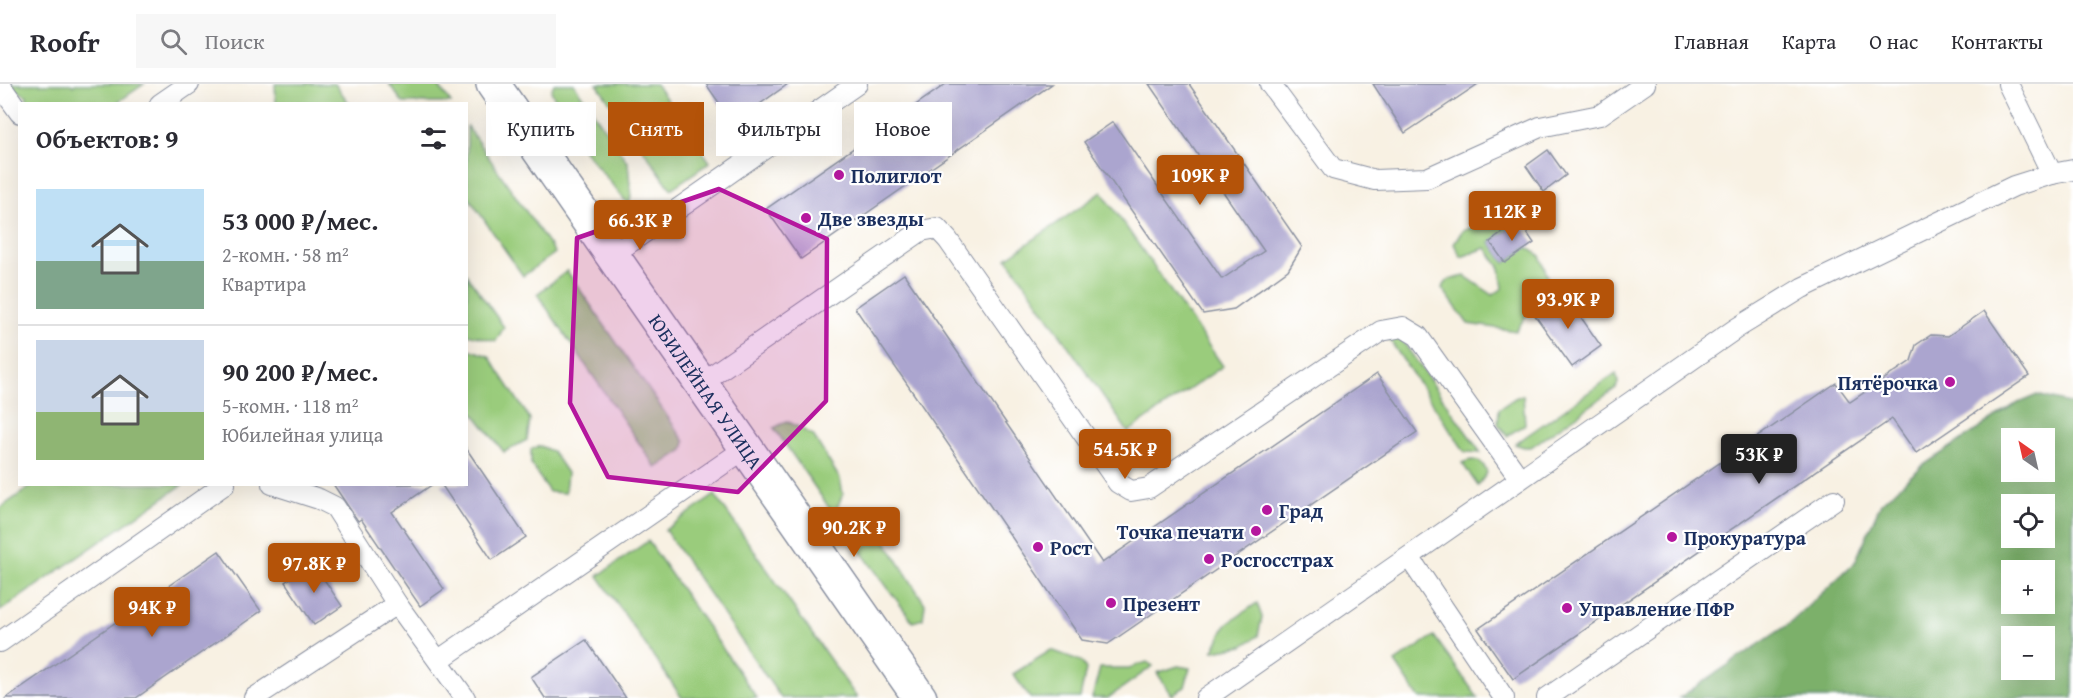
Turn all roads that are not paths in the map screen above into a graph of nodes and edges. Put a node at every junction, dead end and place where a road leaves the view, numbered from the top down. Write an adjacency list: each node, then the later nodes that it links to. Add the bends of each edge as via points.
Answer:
1 (189, 84): 8 (lane)
2 (493, 84): 12 (main road, ЮБИЛЕЙНАЯ УЛИЦА)
3 (857, 84): 12 (lane)
4 (1270, 84): 5 (lane, via 1333,169 1375,180 1427,178 1540,127 1600,115)
5 (1645, 84)
6 (2008, 84): 11 (lane)
7 (0, 85): 9 (lane)
8 (163, 102)
9 (18, 110)
10 (2073, 170): 11 (lane)
11 (2052, 174): 15 (lane, via 2014,186 1802,288 1737,328)
12 (612, 255): 13 (main road, ЮБИЛЕЙНАЯ УЛИЦА)
13 (701, 383): 14 (main road, ЮБИЛЕЙНАЯ УЛИЦА); 15 (lane, via 921,231 937,228 1118,483 1131,491 1149,488 1381,331 1403,327 1418,336)
14 (746, 448): 22 (lane); 25 (main road, ЮБИЛЕЙНАЯ УЛИЦА)
15 (1520, 479): 19 (lane)
16 (222, 486): 21 (lane)
17 (278, 486): 20 (lane, via 335,507)
18 (1834, 500): 28 (lane)
19 (1409, 557): 26 (lane); 27 (lane)
20 (396, 604): 22 (lane); 23 (lane)
21 (0, 642)
22 (439, 660): 24 (lane)
23 (254, 698)
24 (465, 698)
25 (920, 698)
26 (1206, 698)
27 (1504, 698)
28 (1547, 698)

